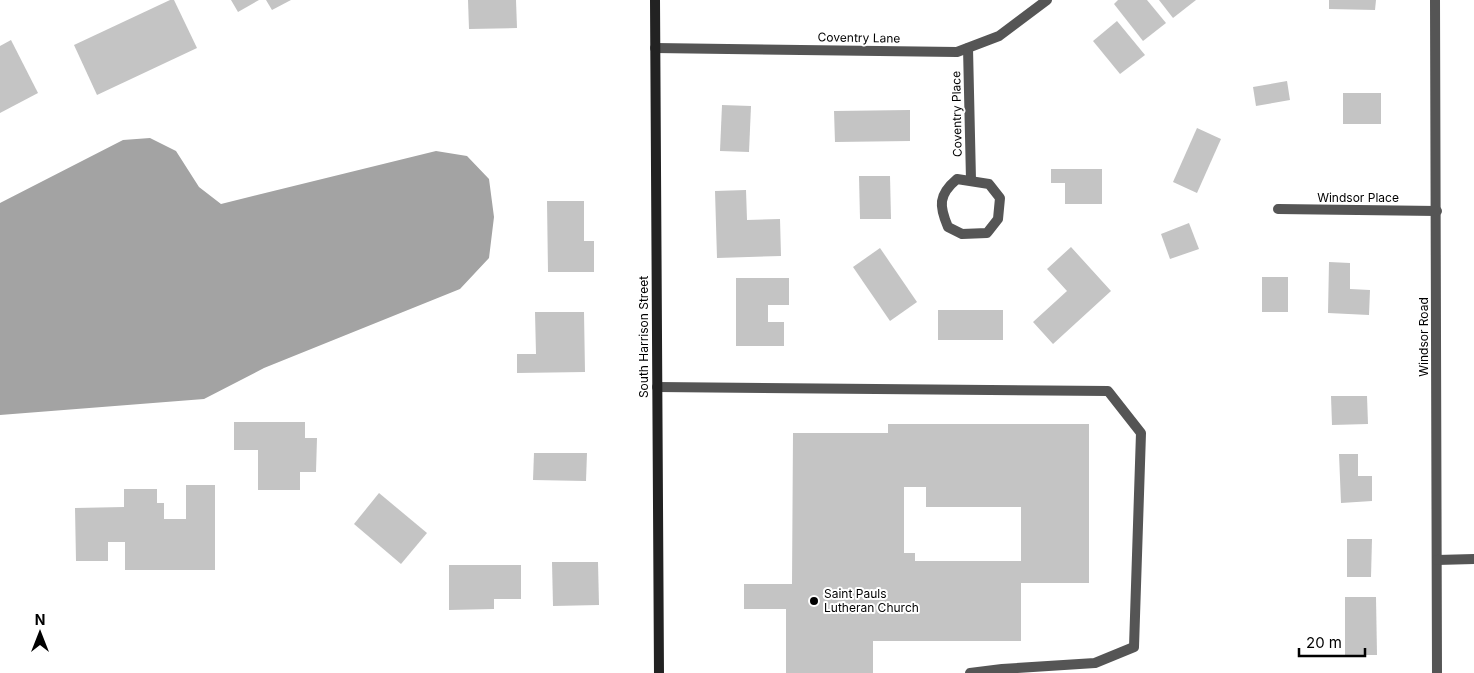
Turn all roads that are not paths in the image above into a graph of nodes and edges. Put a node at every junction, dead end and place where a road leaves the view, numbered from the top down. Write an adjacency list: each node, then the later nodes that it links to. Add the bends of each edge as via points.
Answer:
1 (655, 0): 4 (main road, South Harrison Street)
2 (1047, 0): 5 (street, Coventry Lane, via 998,36)
3 (1435, 0): 8 (street, Windsor Road)
4 (655, 48): 5 (street, Coventry Lane, via 957,52); 9 (main road, South Harrison Street)
5 (968, 48): 6 (street, Coventry Place)
6 (971, 180): 6 (street, via 957,179 945,189 941,210 948,228 962,234 987,233 998,219 1000,198 989,184)
7 (1278, 210): 8 (street, Windsor Place)
8 (1437, 211): 11 (street, Windsor Road)
9 (657, 387): 12 (main road, South Harrison Street); 13 (street, via 1108,391 1142,433 1134,647 1095,663)
10 (1474, 559): 11 (street)
11 (1437, 560): 14 (street, Windsor Road)
12 (659, 673)
13 (970, 673)
14 (1437, 673)

